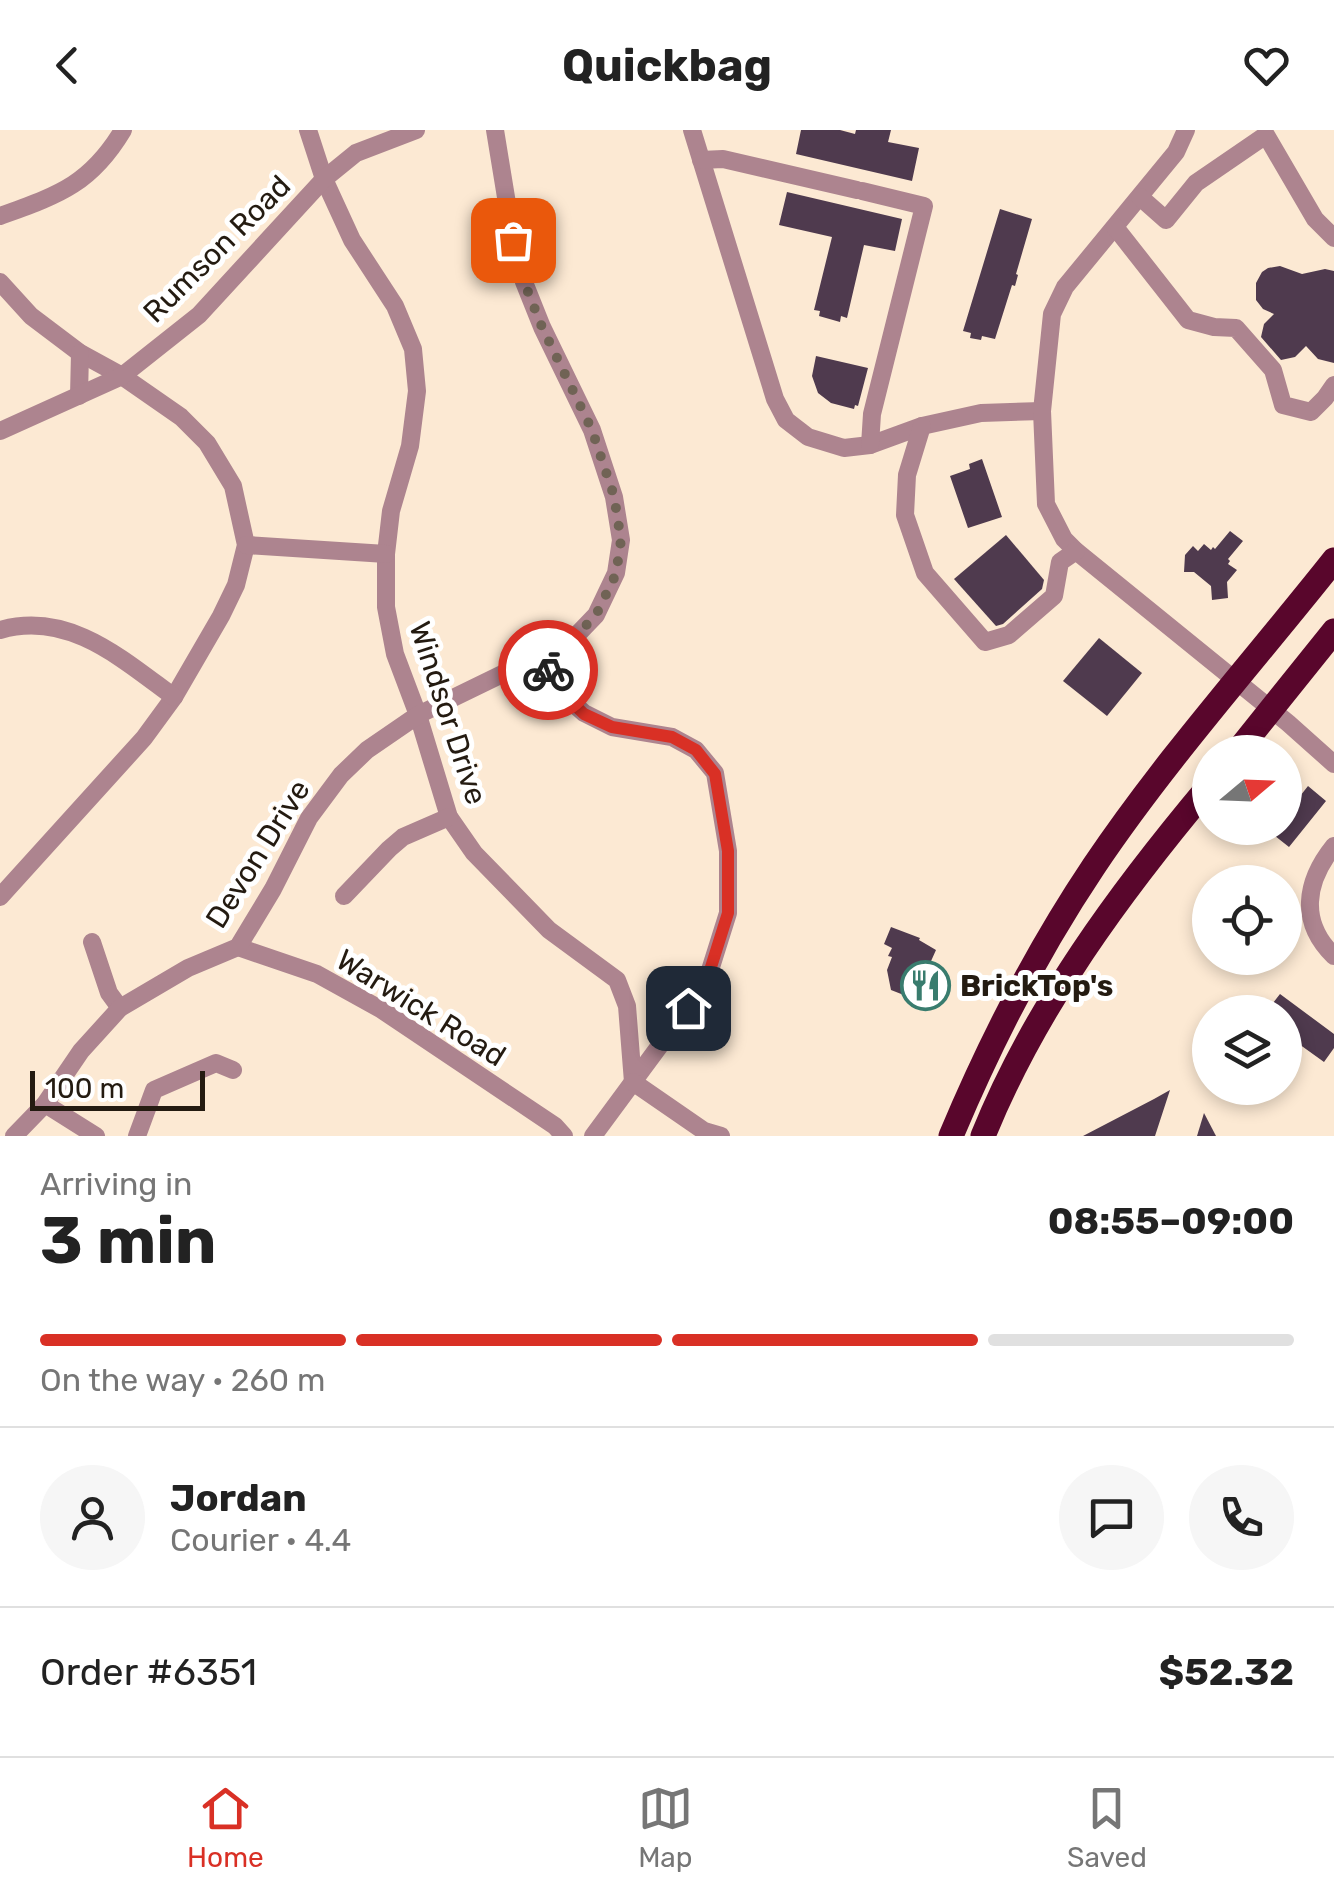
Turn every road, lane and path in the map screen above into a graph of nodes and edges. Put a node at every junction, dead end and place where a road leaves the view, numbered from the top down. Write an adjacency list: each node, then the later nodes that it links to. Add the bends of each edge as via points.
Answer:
1 (123, 130): 10 (street, via 96,168 74,185)
2 (308, 130): 8 (street, Windsor Drive)
3 (416, 130): 8 (street, Rumson Road, via 356,153)
4 (495, 130): 28 (street, Devon Drive, via 524,282 592,430 621,540 616,574 596,615 572,640)
5 (692, 130): 7 (street)
6 (1186, 130): 9 (street)
7 (701, 160): 21 (street, via 786,420 808,437 844,448); 21 (street, via 723,159 924,206)
8 (324, 179): 15 (street, Rumson Road, via 199,315); 24 (street, Windsor Drive, via 413,350 413,428)
9 (1140, 196): 11 (street); 12 (street, via 1166,220 1196,183 1266,135 1315,220)
10 (0, 216)
11 (1115, 227): 16 (street, via 1188,320 1236,328 1273,370 1283,405 1310,412); 18 (street, via 1052,314)
12 (1334, 238)
13 (0, 282): 14 (street, via 31,316)
14 (80, 352): 15 (street); 17 (street)
15 (122, 376): 17 (street, Rumson Road); 22 (street, via 207,443 233,486)
16 (1334, 385)
17 (79, 396): 20 (street, Rumson Road)
18 (1042, 411): 19 (street, via 981,413); 23 (street, via 1046,504)
19 (922, 426): 21 (street); 23 (street, via 907,476 905,515 925,573 986,642 1008,634 1054,596 1060,562)
20 (0, 431)
21 (870, 445)
22 (246, 546): 24 (street); 30 (street, via 221,616)
23 (1076, 551): 29 (street)
24 (386, 554): 32 (street, Windsor Drive, via 392,638)
25 (1334, 560): 29 (highway)
26 (0, 630): 30 (street, via 26,624 63,628 102,644)
27 (1334, 631): 31 (highway)
28 (540, 657): 32 (street, Devon Drive); 47 (street, via 584,714 612,727 672,737 696,750 715,774 728,851 728,913 706,983)
29 (1235, 681): 31 (street); 55 (highway, via 1092,869 1034,964)
30 (174, 696): 41 (street)
31 (1270, 710): 33 (highway); 34 (street)
32 (418, 714): 36 (street, Windsor Drive); 43 (street, Devon Drive, via 341,775 309,818)
33 (1250, 735)
34 (1334, 764)
35 (1192, 806): 56 (highway, via 1065,980)
36 (449, 818): 40 (street, via 403,837); 47 (street, Windsor Drive, via 549,930 618,980 627,1006)
37 (1334, 846): 38 (street)
38 (1314, 876): 39 (street); 44 (street, via 1312,922)
39 (1334, 888)
40 (344, 896)
41 (0, 897)
42 (92, 942): 45 (street)
43 (238, 948): 45 (street, Devon Drive); 52 (street, Warwick Road, via 317,974 382,1010)
44 (1334, 956)
45 (120, 1008): 48 (street, Devon Drive)
46 (233, 1070): 51 (street, via 216,1063 154,1090)
47 (633, 1082): 53 (street); 54 (street)
48 (45, 1104): 49 (street, Devon Drive); 50 (street)
49 (14, 1136)
50 (96, 1136)
51 (137, 1136)
52 (564, 1136)
53 (593, 1136)
54 (720, 1136)
55 (950, 1136)
56 (983, 1136)

